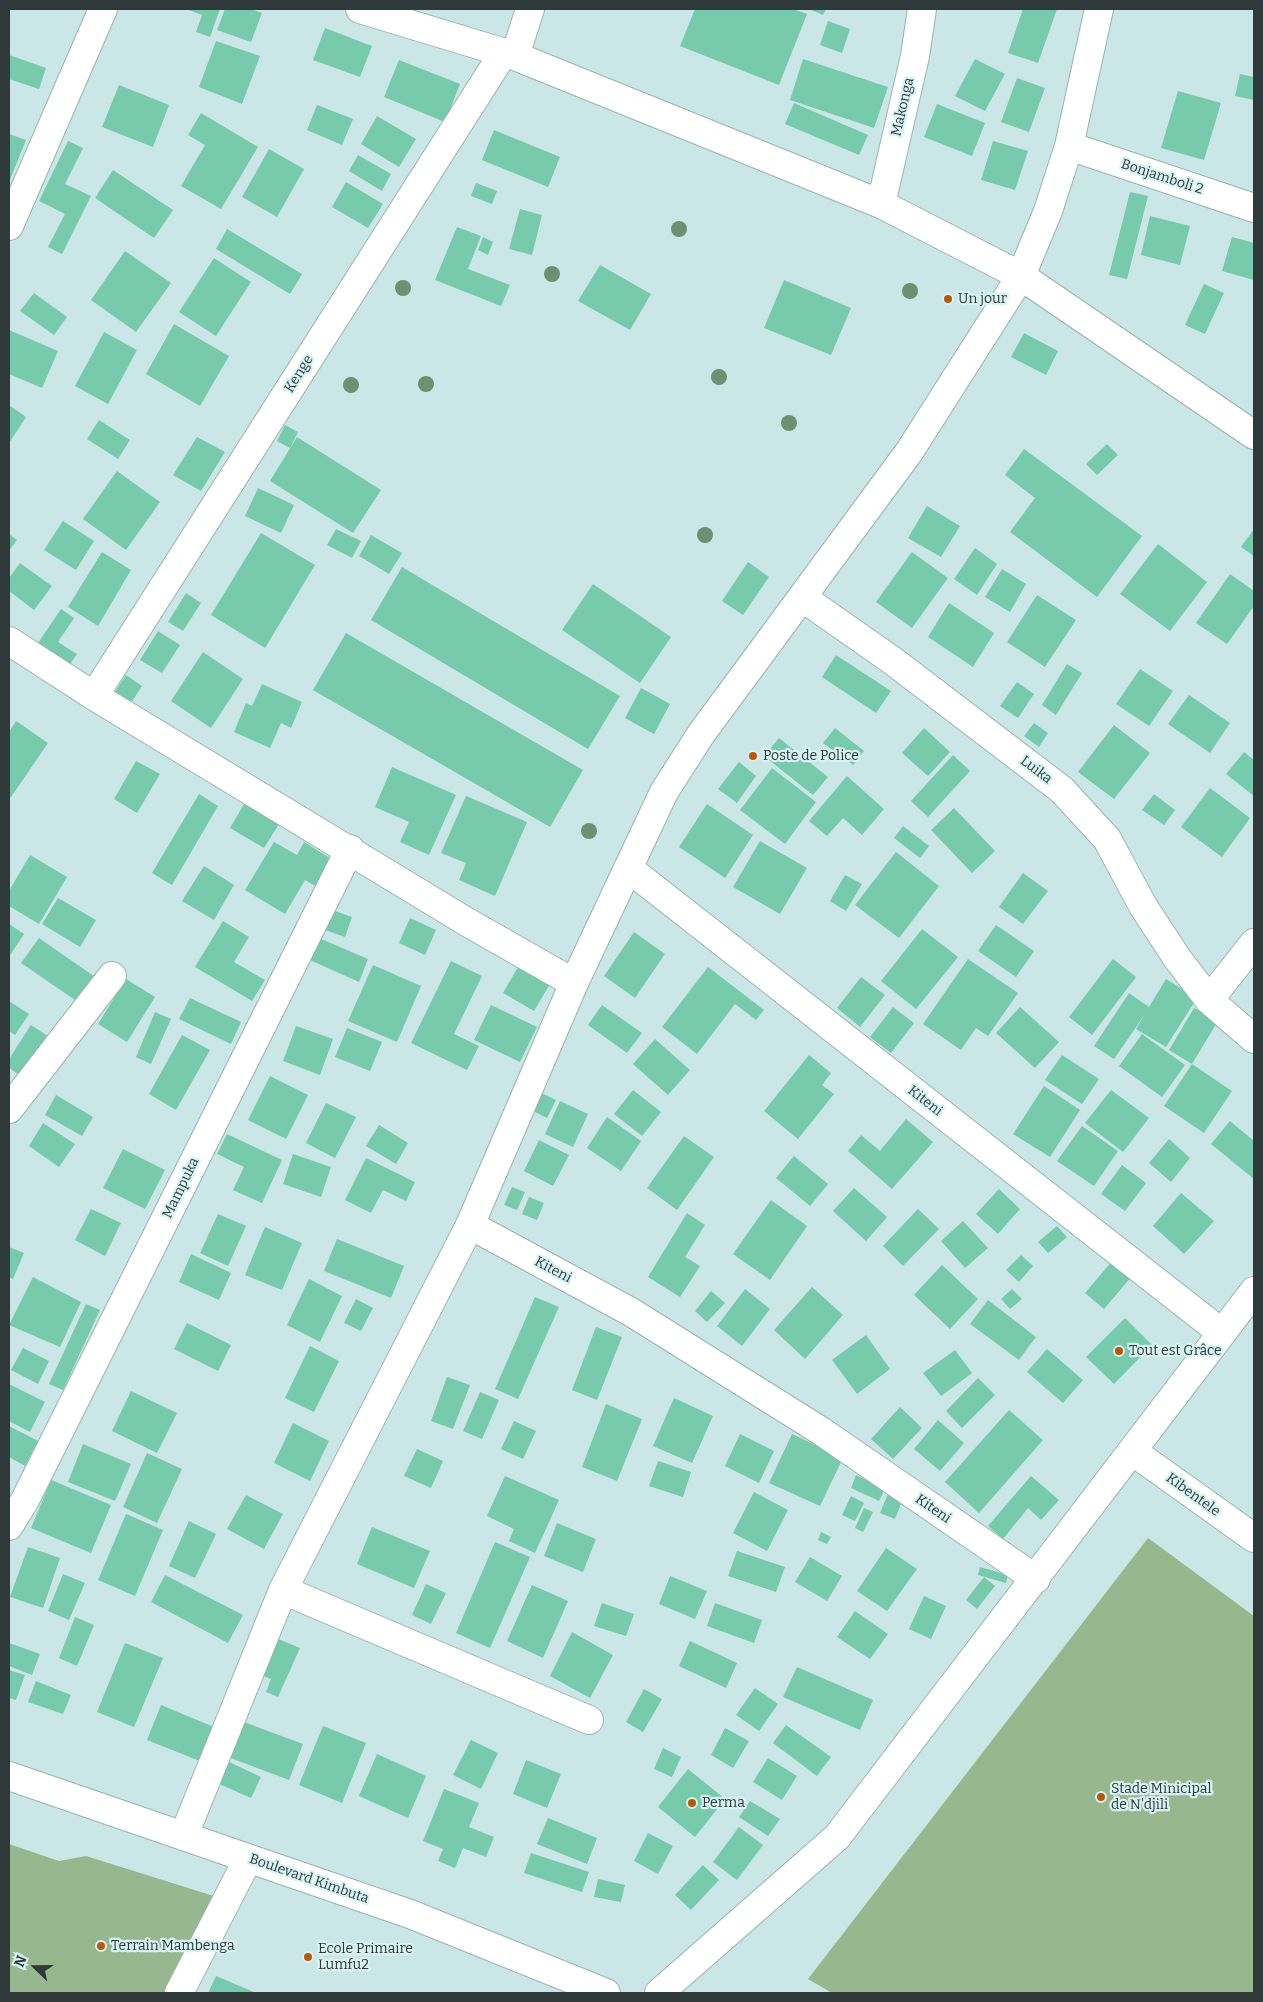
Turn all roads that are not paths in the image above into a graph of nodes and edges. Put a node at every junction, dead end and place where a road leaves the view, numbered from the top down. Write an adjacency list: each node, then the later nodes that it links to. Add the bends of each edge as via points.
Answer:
1 (102, 9): 10 (street)
2 (360, 9): 6 (street)
3 (530, 9): 6 (street, Kenge)
4 (922, 9): 8 (street, Makonga, via 915,56)
5 (1099, 9): 7 (street)
6 (509, 54): 8 (street); 15 (street, Kenge)
7 (1069, 146): 9 (street, Bonjamboli 2); 11 (street, via 1048,211)
8 (881, 204): 11 (street)
9 (1254, 208)
10 (9, 226)
11 (1021, 276): 12 (street); 13 (street, via 909,452)
12 (1254, 435)
13 (803, 598): 17 (street, via 700,734 664,792); 21 (street, Luika, via 1062,790 1107,839 1142,906)
14 (9, 641): 15 (street)
15 (94, 696): 16 (street)
16 (350, 849): 20 (street, via 467,922); 28 (street, Mampuka, via 30,1492)
17 (628, 868): 20 (street); 26 (street, Kiteni)
18 (1254, 943): 21 (street)
19 (112, 976): 23 (street)
20 (574, 983): 24 (street)
21 (1209, 1000): 22 (street, Luika)
22 (1254, 1038)
23 (9, 1109)
24 (470, 1225): 30 (street, Kiteni, via 631,1312 821,1431); 31 (street)
25 (1254, 1291): 26 (street)
26 (1222, 1333): 27 (street)
27 (1132, 1451): 29 (street, Kibentele); 30 (street)
28 (9, 1526)
29 (1254, 1538)
30 (1036, 1579): 38 (street, via 836,1837)
31 (283, 1590): 32 (street); 34 (street)
32 (589, 1720)
33 (9, 1776): 34 (street, Boulevard Kimbuta)
34 (184, 1835): 35 (street, Boulevard Kimbuta)
35 (248, 1859): 36 (street); 37 (street, Boulevard Kimbuta, via 410,1914)
36 (179, 1993)
37 (606, 1993)
38 (659, 1993)

